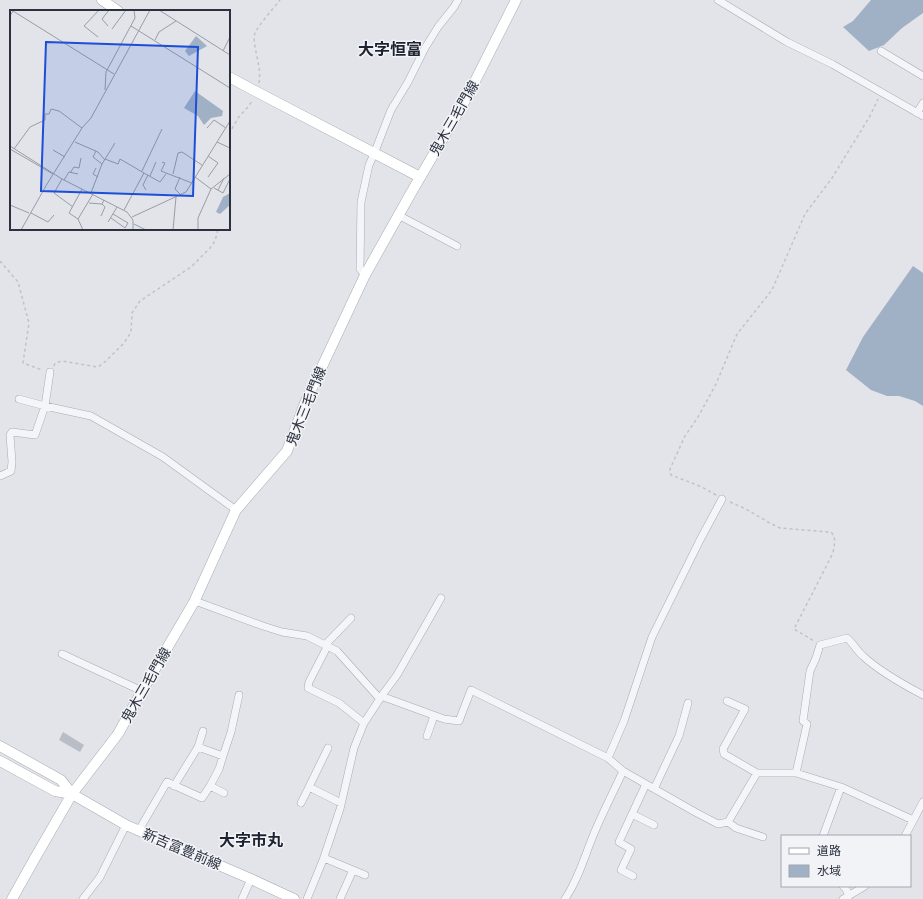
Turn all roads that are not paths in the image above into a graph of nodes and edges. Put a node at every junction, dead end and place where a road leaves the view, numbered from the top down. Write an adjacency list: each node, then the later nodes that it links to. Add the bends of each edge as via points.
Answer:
1 (102, 0): 5 (main road)
2 (458, 0): 11 (street, via 434,34 391,110)
3 (516, 0): 12 (main road, 鬼木三毛門線, via 467,97)
4 (718, 0): 10 (street, via 788,42)
5 (117, 10)
6 (881, 51): 7 (street)
7 (923, 76)
8 (230, 78): 11 (main road)
9 (923, 103): 10 (street)
10 (920, 114)
11 (374, 154): 12 (main road); 15 (street, via 361,202 360,269)
12 (420, 178): 13 (main road, 鬼木三毛門線)
13 (398, 215): 14 (street); 15 (main road, 鬼木三毛門線)
14 (456, 246)
15 (365, 275): 21 (main road, 鬼木三毛門線, via 305,403 287,451)
16 (50, 372): 18 (street)
17 (19, 399): 18 (street)
18 (45, 406): 19 (street, via 35,435 12,432 10,435 11,471); 21 (street, via 91,416 163,457)
19 (0, 476)
20 (722, 499): 41 (street, via 652,637 624,721)
21 (236, 510): 23 (main road, 鬼木三毛門線)
22 (442, 598): 30 (street)
23 (195, 601): 25 (street, via 282,632 307,636); 27 (main road, 鬼木三毛門線)
24 (351, 618): 25 (street)
25 (326, 646): 30 (street, via 337,651); 34 (street, via 308,688 339,703)
26 (62, 654): 27 (street)
27 (142, 691): 53 (main road, 鬼木三毛門線, via 118,734)
28 (923, 695): 45 (street, via 871,663 847,638 820,646 810,671 803,721 808,724)
29 (239, 696): 40 (street)
30 (381, 698): 33 (street); 34 (street)
31 (727, 701): 44 (street, via 744,709 723,749 724,754)
32 (688, 703): 51 (street, via 679,736)
33 (434, 716): 36 (street); 41 (street, via 459,721 471,690)
34 (364, 723): 56 (street, via 354,748)
35 (203, 731): 38 (street)
36 (427, 736)
37 (0, 746): 53 (main road, 新吉富豊前線, via 62,780)
38 (198, 747): 40 (street); 47 (street)
39 (328, 748): 49 (street)
40 (223, 756): 48 (street)
41 (608, 758): 43 (street)
42 (0, 761): 53 (main road, 新吉富豊前線, via 55,791)
43 (623, 771): 46 (street); 80 (street, via 593,836 580,873)
44 (756, 773): 45 (street); 59 (street)
45 (796, 773): 50 (street)
46 (646, 784): 51 (street); 57 (street)
47 (174, 786): 48 (street, via 202,798); 62 (street, via 167,782)
48 (210, 786): 52 (street)
49 (310, 787): 55 (street); 56 (street)
50 (841, 787): 58 (street); 63 (street)
51 (654, 789): 59 (street, via 718,824)
52 (224, 793)
53 (72, 794): 60 (main road, 新吉富豊前線); 74 (main road, 鬼木三毛門線)
54 (923, 802): 58 (street)
55 (301, 803)
56 (341, 804): 66 (street)
57 (632, 814): 61 (street); 69 (street, via 619,842 632,849 621,870)
58 (913, 820): 64 (street)
59 (728, 822): 65 (street, via 736,828)
60 (126, 825): 62 (main road, 新吉富豊前線); 75 (street, via 100,878)
61 (654, 825)
62 (139, 830): 70 (main road, 新吉富豊前線)
63 (823, 835)
64 (906, 835)
65 (763, 837)
66 (324, 858): 67 (street); 78 (street)
67 (353, 870): 68 (street); 79 (street)
68 (366, 875)
69 (633, 876)
70 (252, 879): 76 (street); 77 (main road, 新吉富豊前線)
71 (844, 887): 73 (street)
72 (863, 887): 73 (street)
73 (846, 897)
74 (12, 899)
75 (83, 899)
76 (242, 899)
77 (294, 899)
78 (307, 899)
79 (340, 899)
80 (565, 899)

